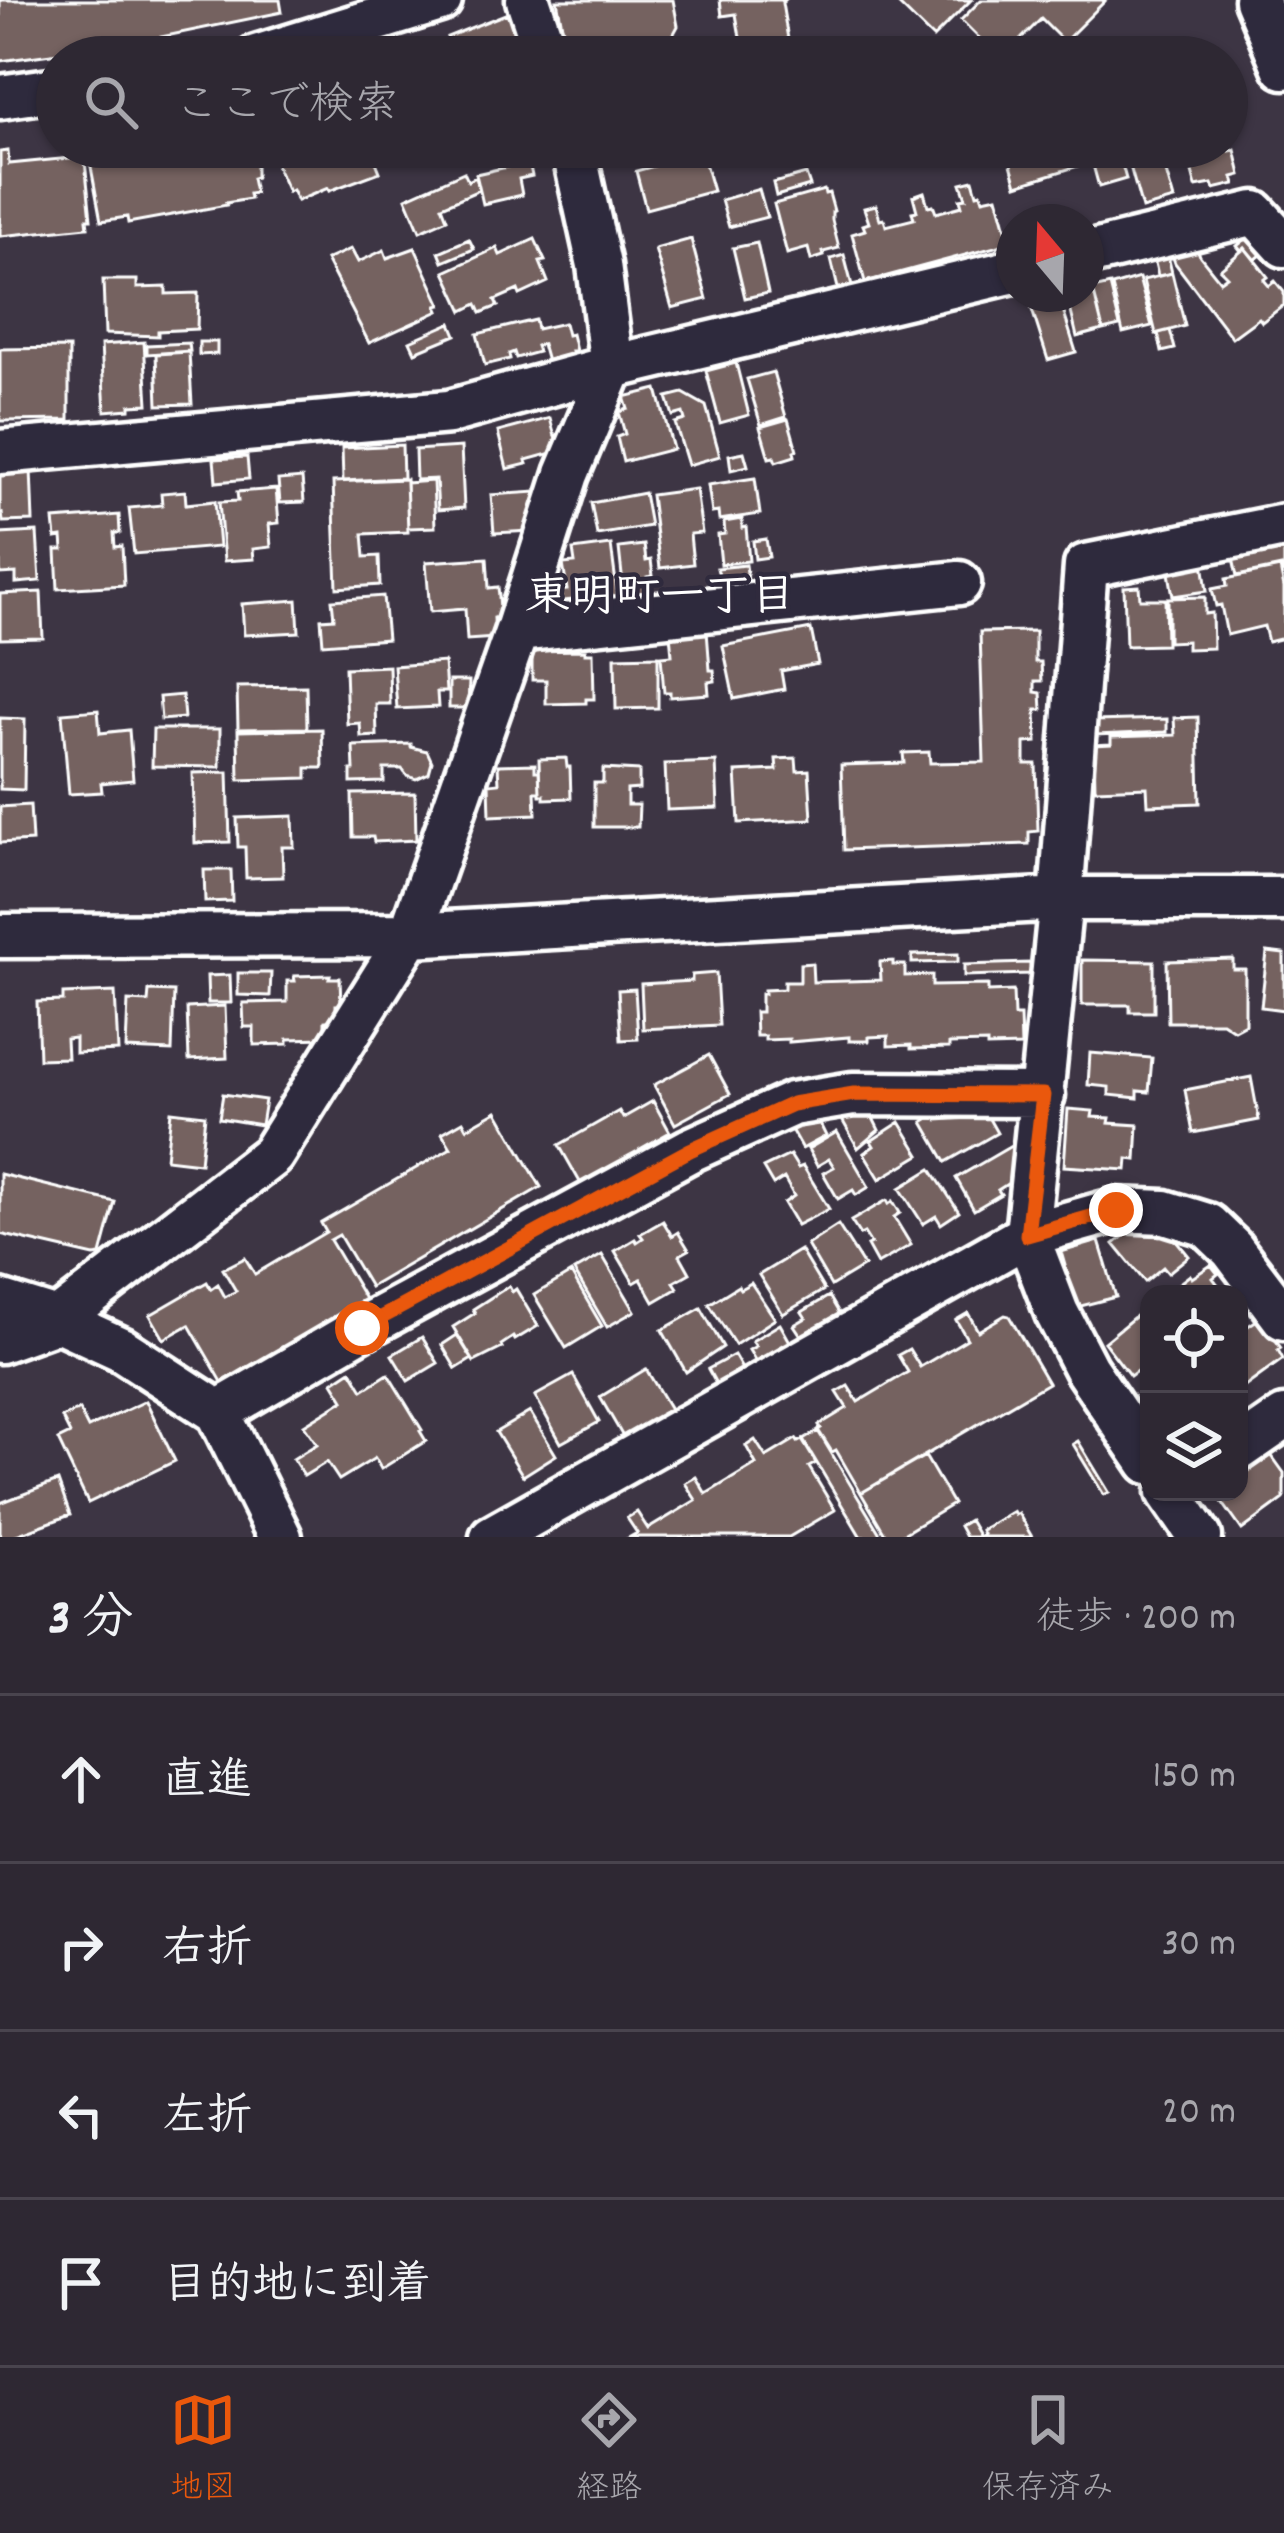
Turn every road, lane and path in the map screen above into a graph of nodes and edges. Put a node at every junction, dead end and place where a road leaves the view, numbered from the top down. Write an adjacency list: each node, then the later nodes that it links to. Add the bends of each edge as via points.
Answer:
1 (440, 0): 4 (street)
2 (528, 0): 5 (street)
3 (1256, 0): 6 (street)
4 (324, 36)
5 (540, 36)
6 (1284, 67)
7 (36, 92): 8 (street)
8 (0, 97)
9 (578, 168): 13 (street)
10 (1284, 245): 11 (street, via 1255,213)
11 (1104, 250)
12 (996, 275): 13 (street)
13 (612, 367): 14 (street, via 449,412); 17 (street)
14 (0, 452)
15 (1284, 526): 18 (street, via 1086,566)
16 (958, 583): 17 (street)
17 (517, 630): 20 (street)
18 (1061, 899): 19 (street); 20 (street); 22 (street)
19 (1284, 899)
20 (410, 935): 21 (street); 26 (street, via 272,1155)
21 (0, 936)
22 (1043, 1095): 23 (street); 28 (street, via 854,1094 792,1104 690,1150)
23 (1027, 1235): 25 (street, via 1116,1210 1165,1211 1207,1226); 31 (street, via 1086,1369); 34 (street)
24 (0, 1302): 26 (street)
25 (1284, 1318)
26 (58, 1320): 27 (street); 28 (street, via 121,1349)
27 (0, 1341)
28 (218, 1412): 33 (street)
29 (1284, 1418): 30 (street)
30 (1248, 1443)
31 (1140, 1447)
32 (1176, 1501): 35 (street)
33 (280, 1537)
34 (492, 1537)
35 (1200, 1537)

